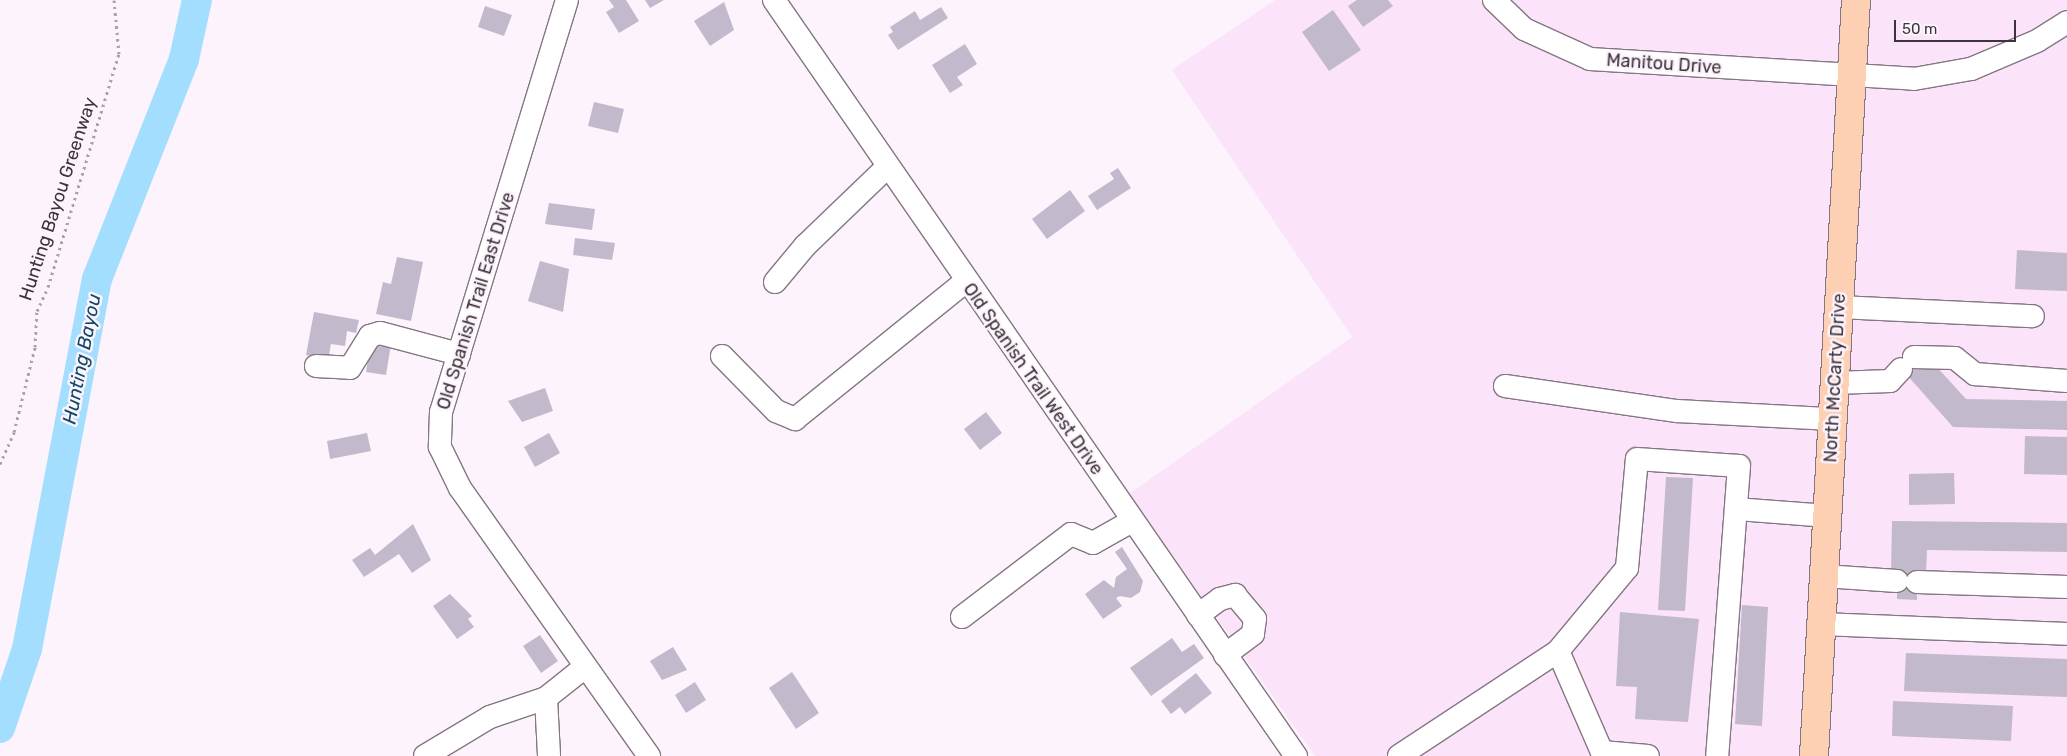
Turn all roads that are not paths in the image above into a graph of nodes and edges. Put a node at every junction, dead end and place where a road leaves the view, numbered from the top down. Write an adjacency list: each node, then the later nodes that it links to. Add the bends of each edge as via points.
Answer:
1 (567, 0): 12 (street, Old Spanish Trail East Drive)
2 (774, 0): 7 (street, Old Spanish Trail West Drive)
3 (1494, 0): 6 (street, Manitou Drive, via 1524,30 1590,59)
4 (1856, 0): 6 (main road, North McCarty Drive)
5 (2067, 22): 6 (street, Manitou Drive, via 2037,42 1970,69 1914,79)
6 (1852, 75): 10 (main road, North McCarty Drive)
7 (886, 168): 8 (street, via 805,246); 9 (street, Old Spanish Trail West Drive)
8 (775, 282)
9 (966, 282): 13 (street, via 794,418 776,411); 21 (street, Old Spanish Trail West Drive)
10 (1838, 307): 11 (street); 16 (main road, North McCarty Drive)
11 (2033, 316)
12 (459, 354): 14 (street, via 380,333 370,336 350,368); 30 (street, Old Spanish Trail East Drive, via 441,412 440,447 460,488)
13 (722, 356)
14 (316, 366)
15 (2067, 381): 16 (street, via 1975,374 1954,358 1908,363 1890,381)
16 (1835, 383): 18 (main road, North McCarty Drive)
17 (1504, 386): 18 (street, via 1677,411)
18 (1832, 419): 20 (main road, North McCarty Drive)
19 (1736, 508): 20 (street); 28 (street, via 1739,466 1637,459 1627,568); 38 (street)
20 (1827, 516): 22 (main road, North McCarty Drive)
21 (1132, 521): 24 (street, Old Spanish Trail West Drive); 25 (street, via 1093,543 1070,534)
22 (1824, 576): 23 (street); 26 (main road, North McCarty Drive)
23 (2067, 587)
24 (1198, 615): 29 (street, Old Spanish Trail West Drive); 29 (street, via 1220,598 1235,595 1255,619 1254,634)
25 (962, 617)
26 (1821, 624): 27 (street); 39 (main road, North McCarty Drive)
27 (2067, 634)
28 (1558, 651): 36 (street); 37 (street, via 1602,752)
29 (1225, 655): 35 (street, Old Spanish Trail West Drive)
30 (586, 667): 31 (street); 34 (street, Old Spanish Trail East Drive)
31 (546, 698): 32 (street, via 490,717); 33 (street)
32 (425, 756)
33 (549, 756)
34 (649, 756)
35 (1296, 756)
36 (1399, 756)
37 (1648, 756)
38 (1717, 756)
39 (1814, 756)

